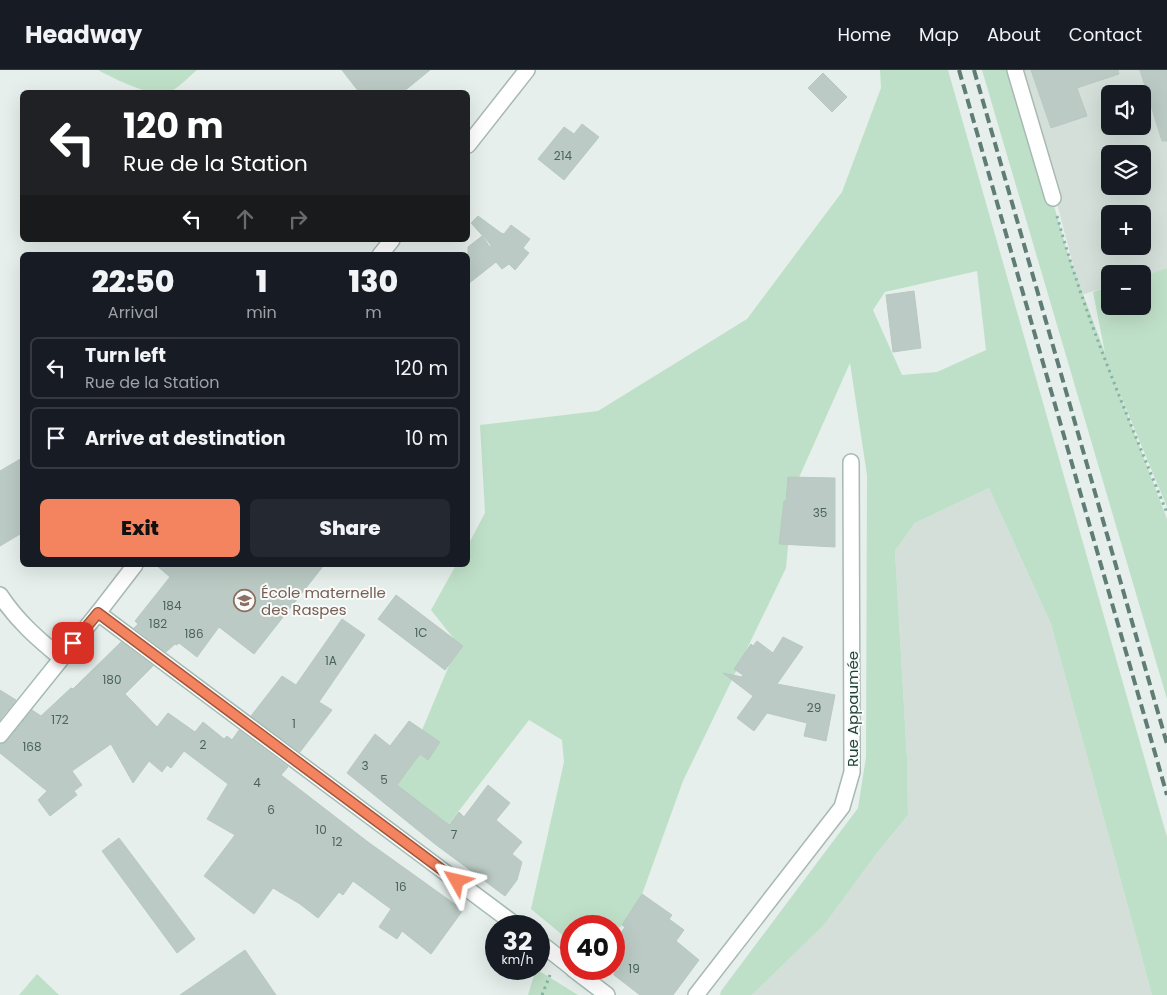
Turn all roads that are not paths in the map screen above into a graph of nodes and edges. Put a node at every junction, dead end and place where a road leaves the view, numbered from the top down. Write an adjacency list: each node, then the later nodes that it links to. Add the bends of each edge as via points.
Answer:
1 (527, 70): 3 (street)
2 (1015, 70): 4 (street)
3 (470, 142)
4 (1053, 198)
5 (390, 242): 6 (street)
6 (382, 252)
7 (852, 462): 18 (street, Rue Appaumée, via 850,781 842,807)
8 (134, 567): 10 (street)
9 (0, 596): 11 (street, via 36,638)
10 (98, 613): 11 (street); 13 (street)
11 (61, 658): 12 (street)
12 (0, 735)
13 (502, 915)
14 (550, 951): 15 (street)
15 (560, 959)
16 (588, 980): 17 (street)
17 (607, 995)
18 (696, 995)

